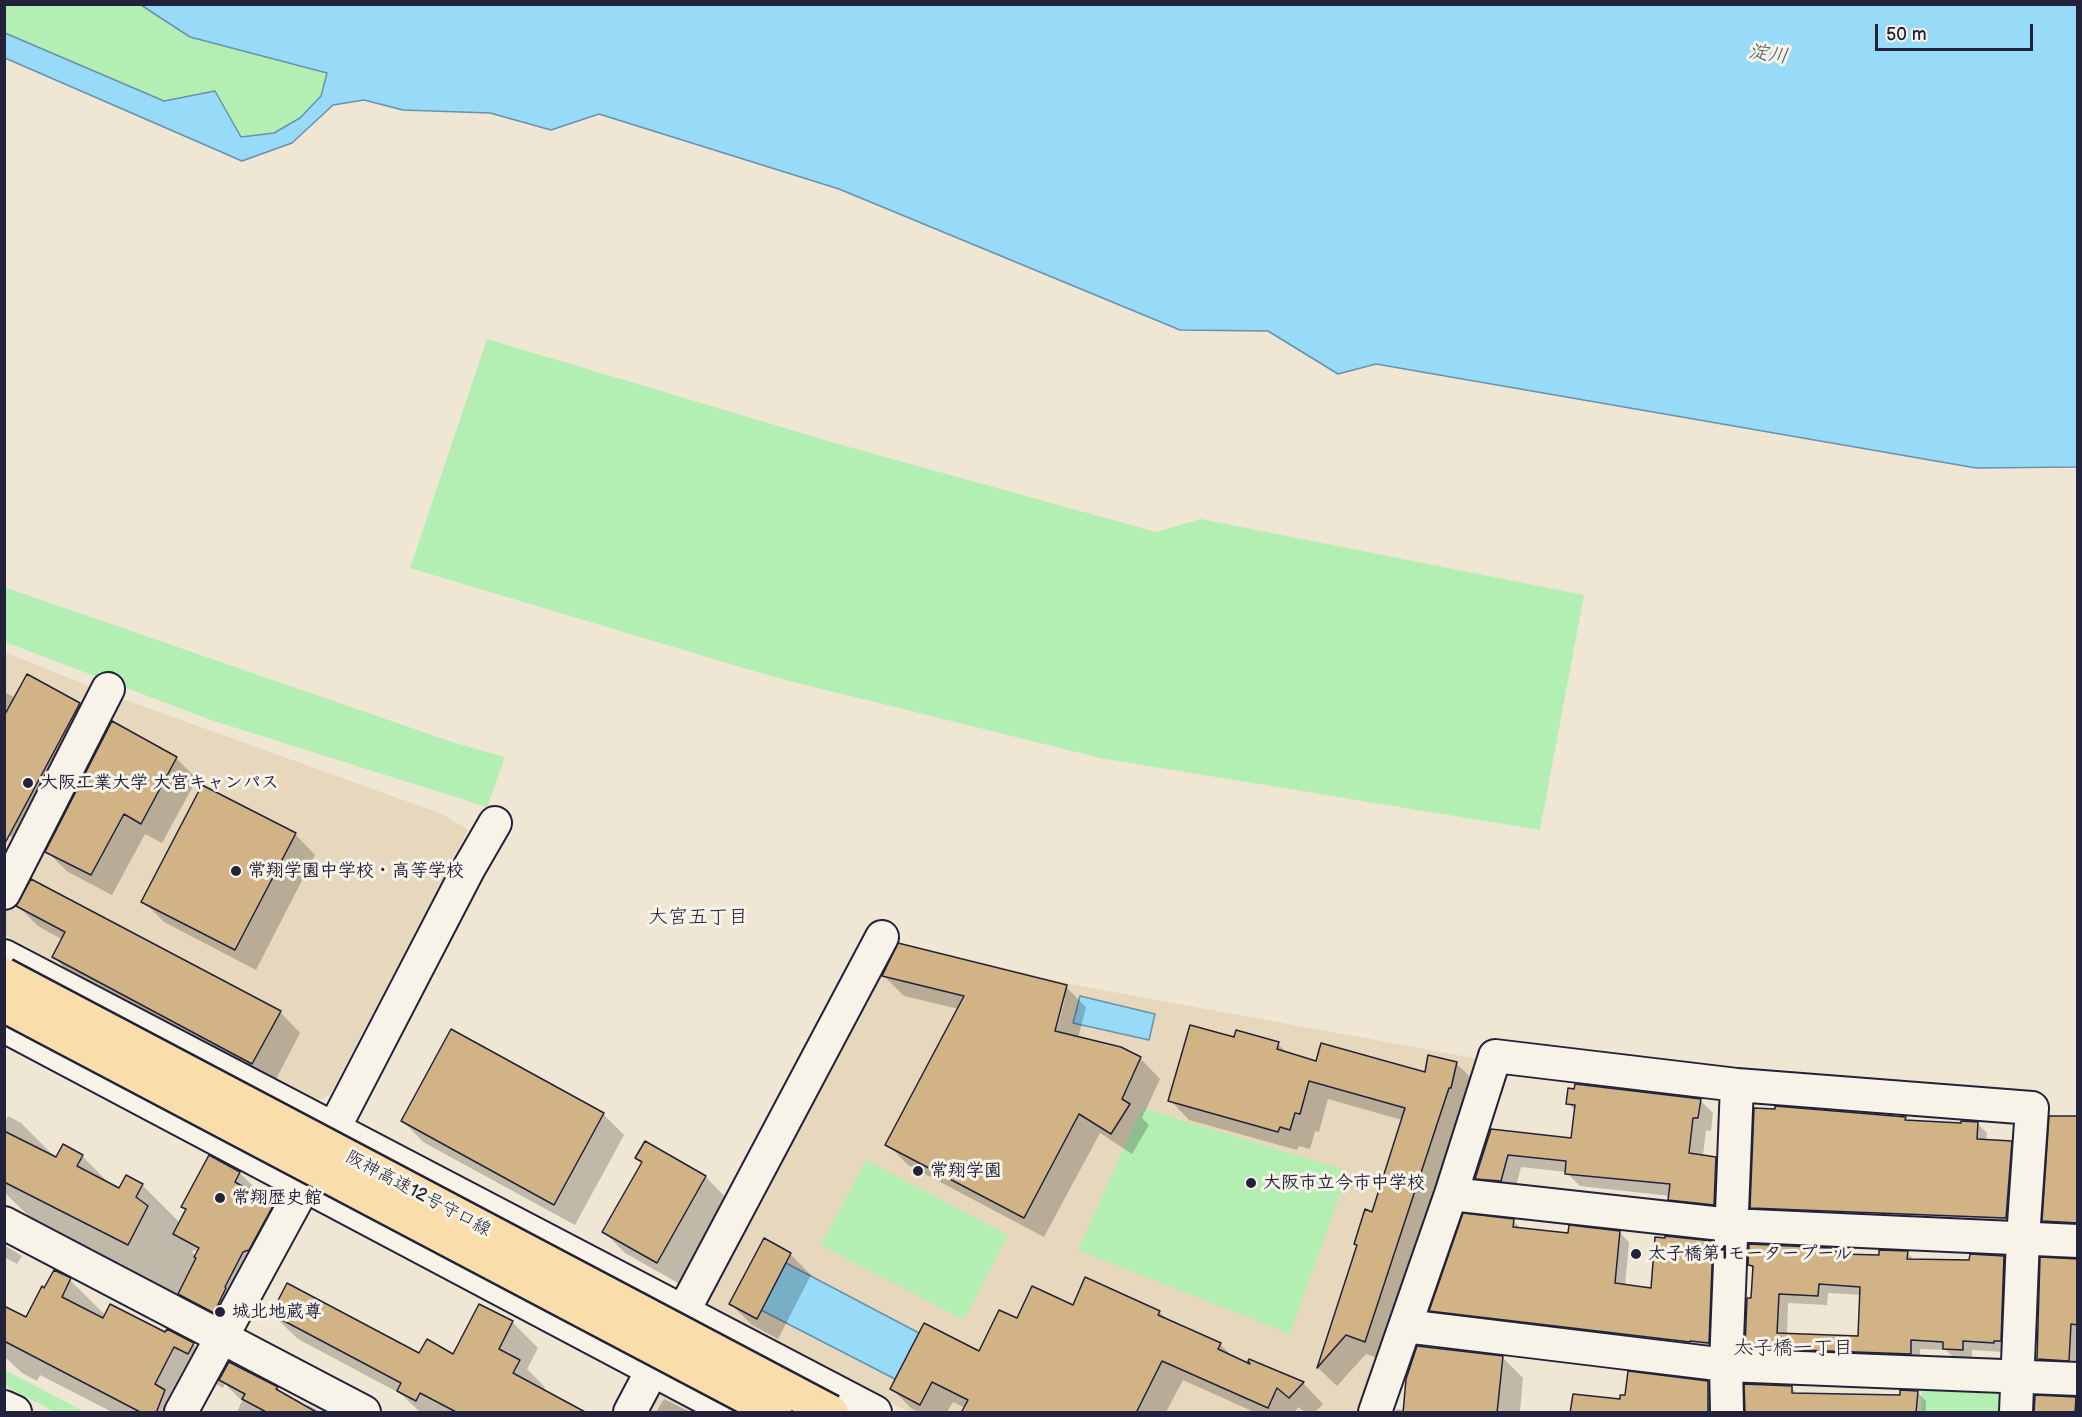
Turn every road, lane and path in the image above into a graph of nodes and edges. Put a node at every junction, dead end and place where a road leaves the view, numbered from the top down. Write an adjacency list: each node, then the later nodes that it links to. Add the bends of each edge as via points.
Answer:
1 (108, 689): 3 (street)
2 (495, 823): 10 (street)
3 (4, 893)
4 (882, 937): 17 (street)
5 (4, 956): 10 (street)
6 (4, 975): 31 (highway, 阪神高速12号守口線, bridge)
7 (4, 1005): 30 (highway, 阪神高速12号守口線, bridge)
8 (4, 1026): 11 (street)
9 (1737, 1085): 12 (street, via 1495,1056); 14 (street); 15 (street, via 2032,1108)
10 (332, 1129): 11 (street); 17 (street)
11 (304, 1186): 19 (street); 21 (street)
12 (1451, 1194): 14 (street); 18 (street)
13 (4, 1223): 19 (street)
14 (1731, 1225): 15 (street); 20 (street)
15 (2024, 1238): 16 (street); 22 (street)
16 (2078, 1241)
17 (682, 1311): 21 (street); 32 (street)
18 (1405, 1326): 20 (street); 33 (street)
19 (221, 1338): 26 (street); 27 (street)
20 (1726, 1365): 22 (street); 34 (street)
21 (652, 1371): 28 (street); 29 (street)
22 (2018, 1376): 23 (street); 35 (street)
23 (2078, 1379)
24 (4, 1407): 25 (street)
25 (15, 1413)
26 (181, 1413)
27 (364, 1413)
28 (630, 1413)
29 (732, 1413)
30 (775, 1413)
31 (831, 1413)
32 (875, 1413)
33 (1375, 1413)
34 (1727, 1413)
35 (2016, 1413)

